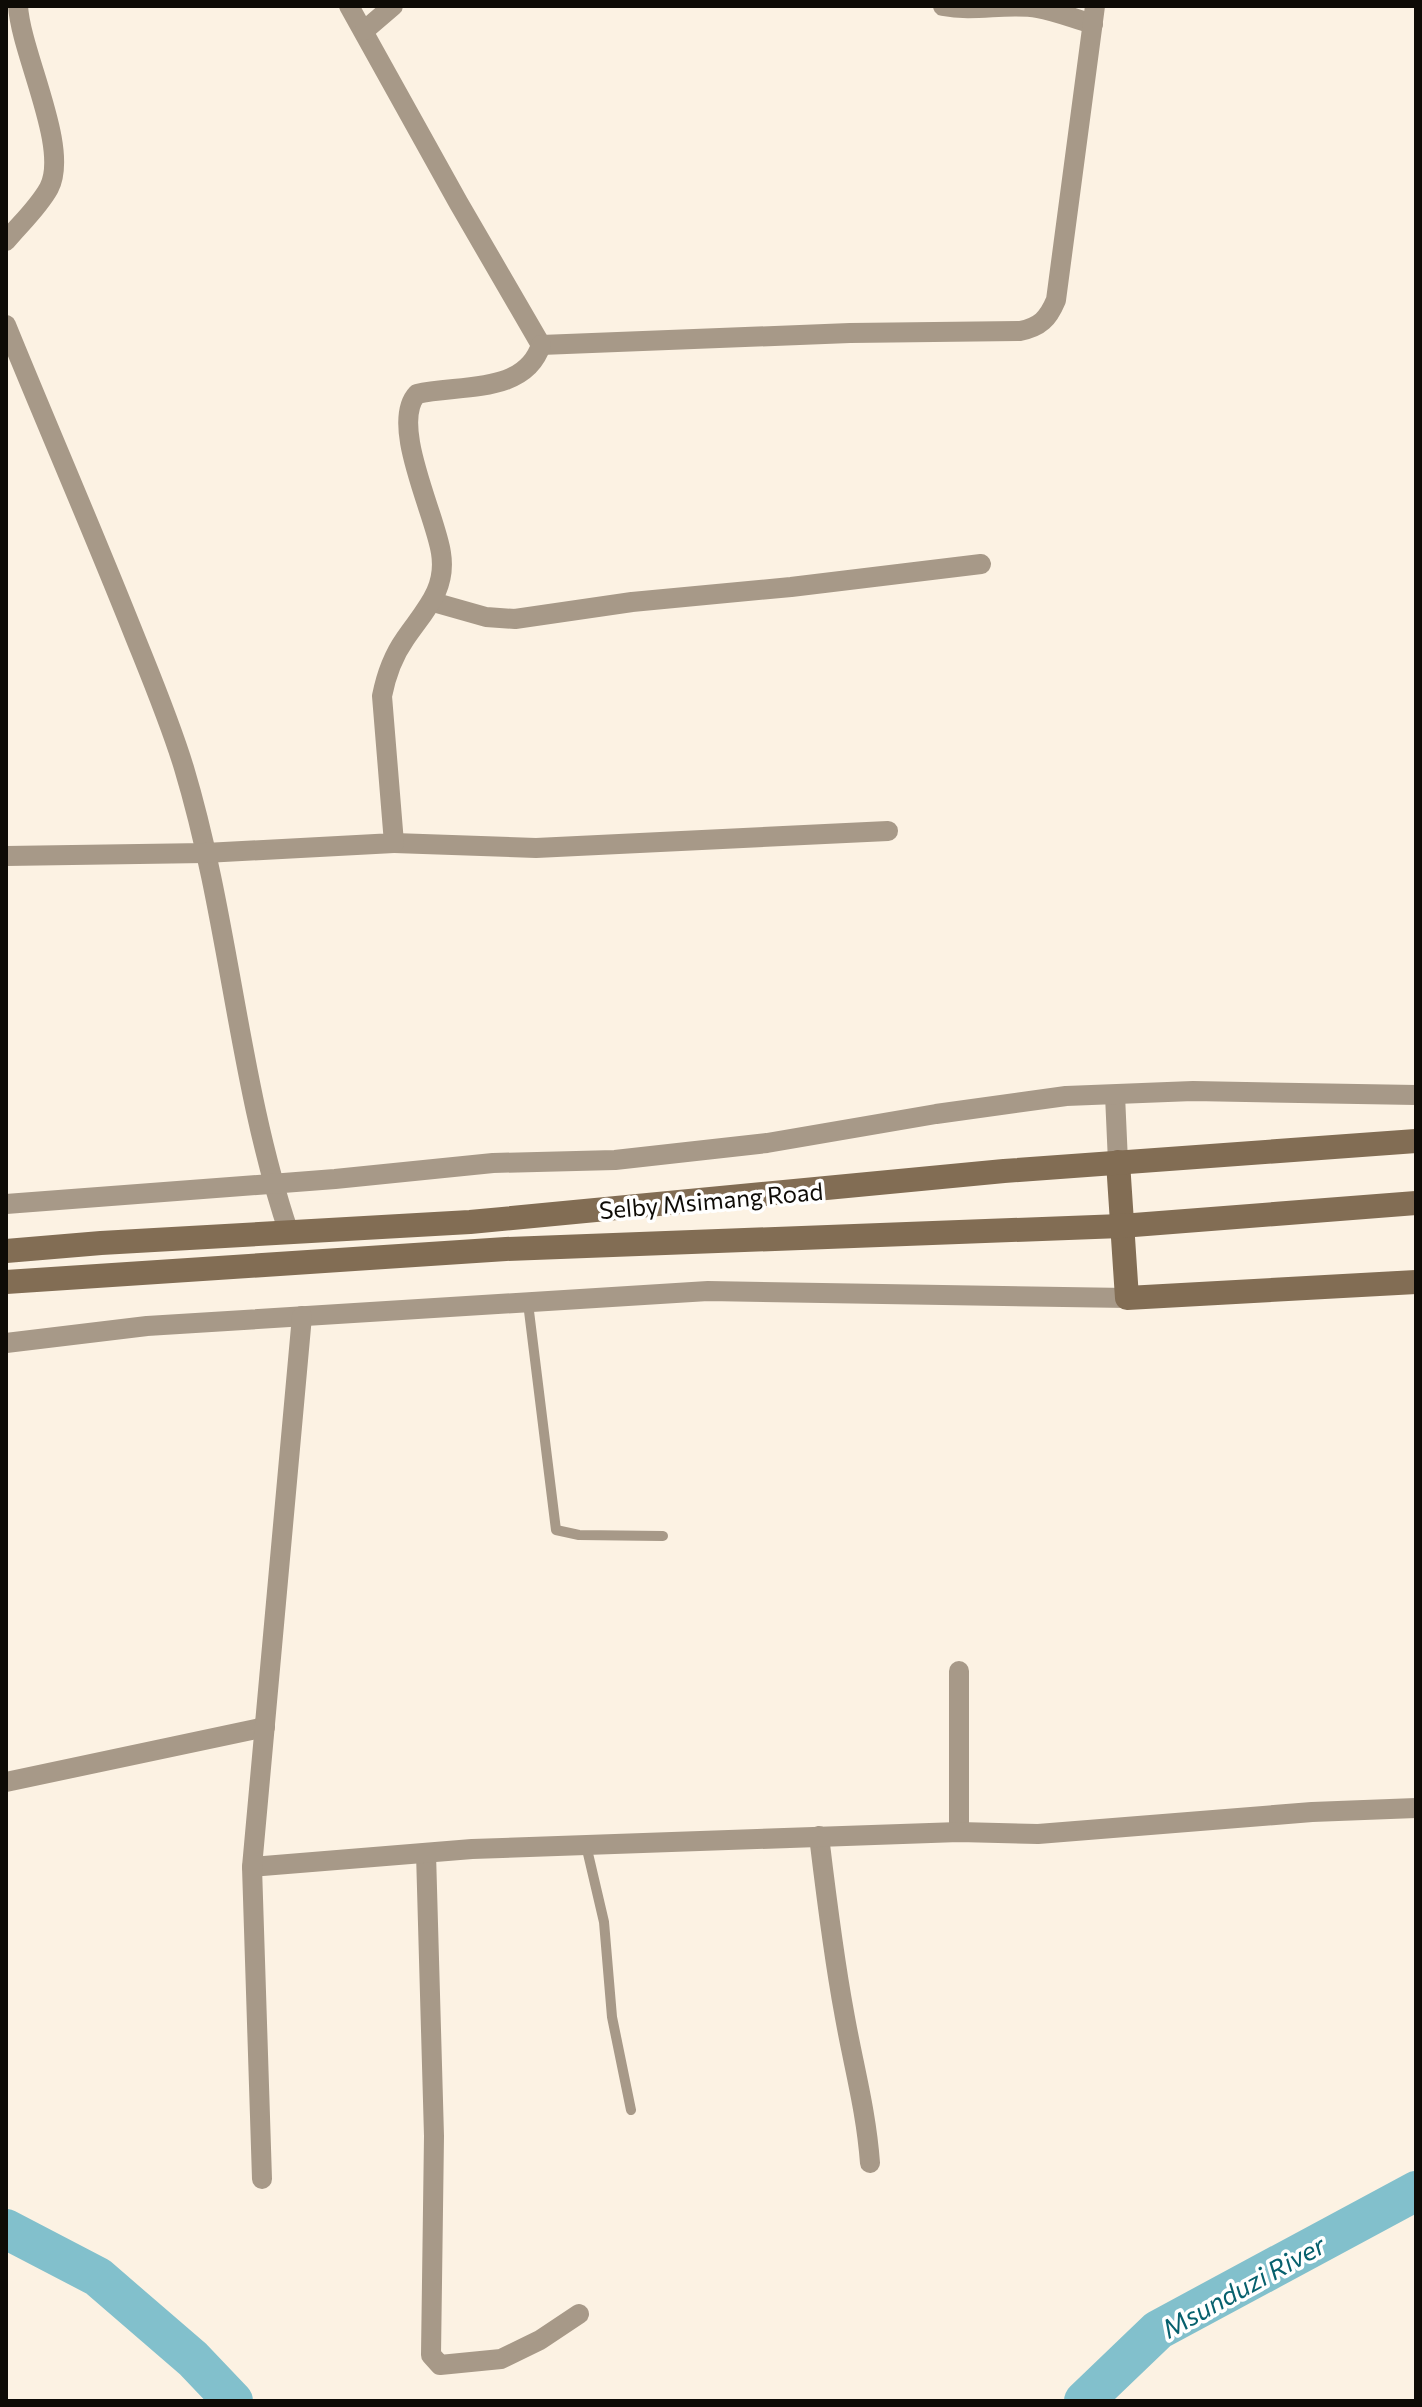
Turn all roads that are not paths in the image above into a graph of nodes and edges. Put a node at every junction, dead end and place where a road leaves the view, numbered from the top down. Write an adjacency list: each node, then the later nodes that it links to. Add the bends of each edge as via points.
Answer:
1 (18, 6): 7 (street, via 55,170 49,187)
2 (349, 6): 6 (street)
3 (393, 6): 6 (street)
4 (943, 6): 5 (street)
5 (1094, 15): 9 (street, via 1056,300 1036,328)
6 (365, 30): 9 (street)
7 (6, 241)
8 (6, 325): 14 (street, via 167,719)
9 (541, 345): 11 (street, via 531,367 510,378 428,391 412,399 409,436 442,553)
10 (981, 564): 11 (street, via 515,619)
11 (433, 602): 13 (street, via 403,642 382,696)
12 (888, 831): 13 (street, via 536,848)
13 (394, 843): 14 (street)
14 (205, 853): 15 (street); 20 (street)
15 (6, 856)
16 (1115, 1095): 17 (street); 19 (street); 20 (street, via 1003,1104 767,1143 615,1160 493,1163)
17 (1416, 1095)
18 (1416, 1141): 19 (main road, Selby Msimang Road)
19 (1118, 1162): 23 (main road); 24 (main road, Selby Msimang Road, via 485,1221)
20 (273, 1184): 22 (street); 24 (street)
21 (1416, 1203): 23 (main road, Selby Msimang Road)
22 (6, 1204)
23 (1121, 1226): 26 (main road, Selby Msimang Road, via 506,1249); 28 (main road)
24 (289, 1233): 25 (main road, Selby Msimang Road)
25 (6, 1251)
26 (6, 1282)
27 (1416, 1282): 28 (main road)
28 (1127, 1298): 29 (street, via 708,1291)
29 (528, 1303): 30 (street); 32 (lane, via 556,1530)
30 (302, 1316): 31 (street, via 147,1326); 34 (street)
31 (6, 1343)
32 (663, 1536)
33 (959, 1671): 37 (street)
34 (265, 1727): 35 (street); 41 (street)
35 (6, 1782)
36 (1416, 1808): 37 (street, via 1038,1834)
37 (959, 1832): 38 (street)
38 (819, 1836): 39 (street); 43 (street)
39 (586, 1845): 40 (street); 42 (lane, via 604,1922 612,2017)
40 (426, 1853): 41 (street); 45 (street, via 434,2136 431,2355 440,2365 501,2359)
41 (252, 1867): 44 (street)
42 (631, 2110)
43 (870, 2163)
44 (262, 2179)
45 (579, 2314)

